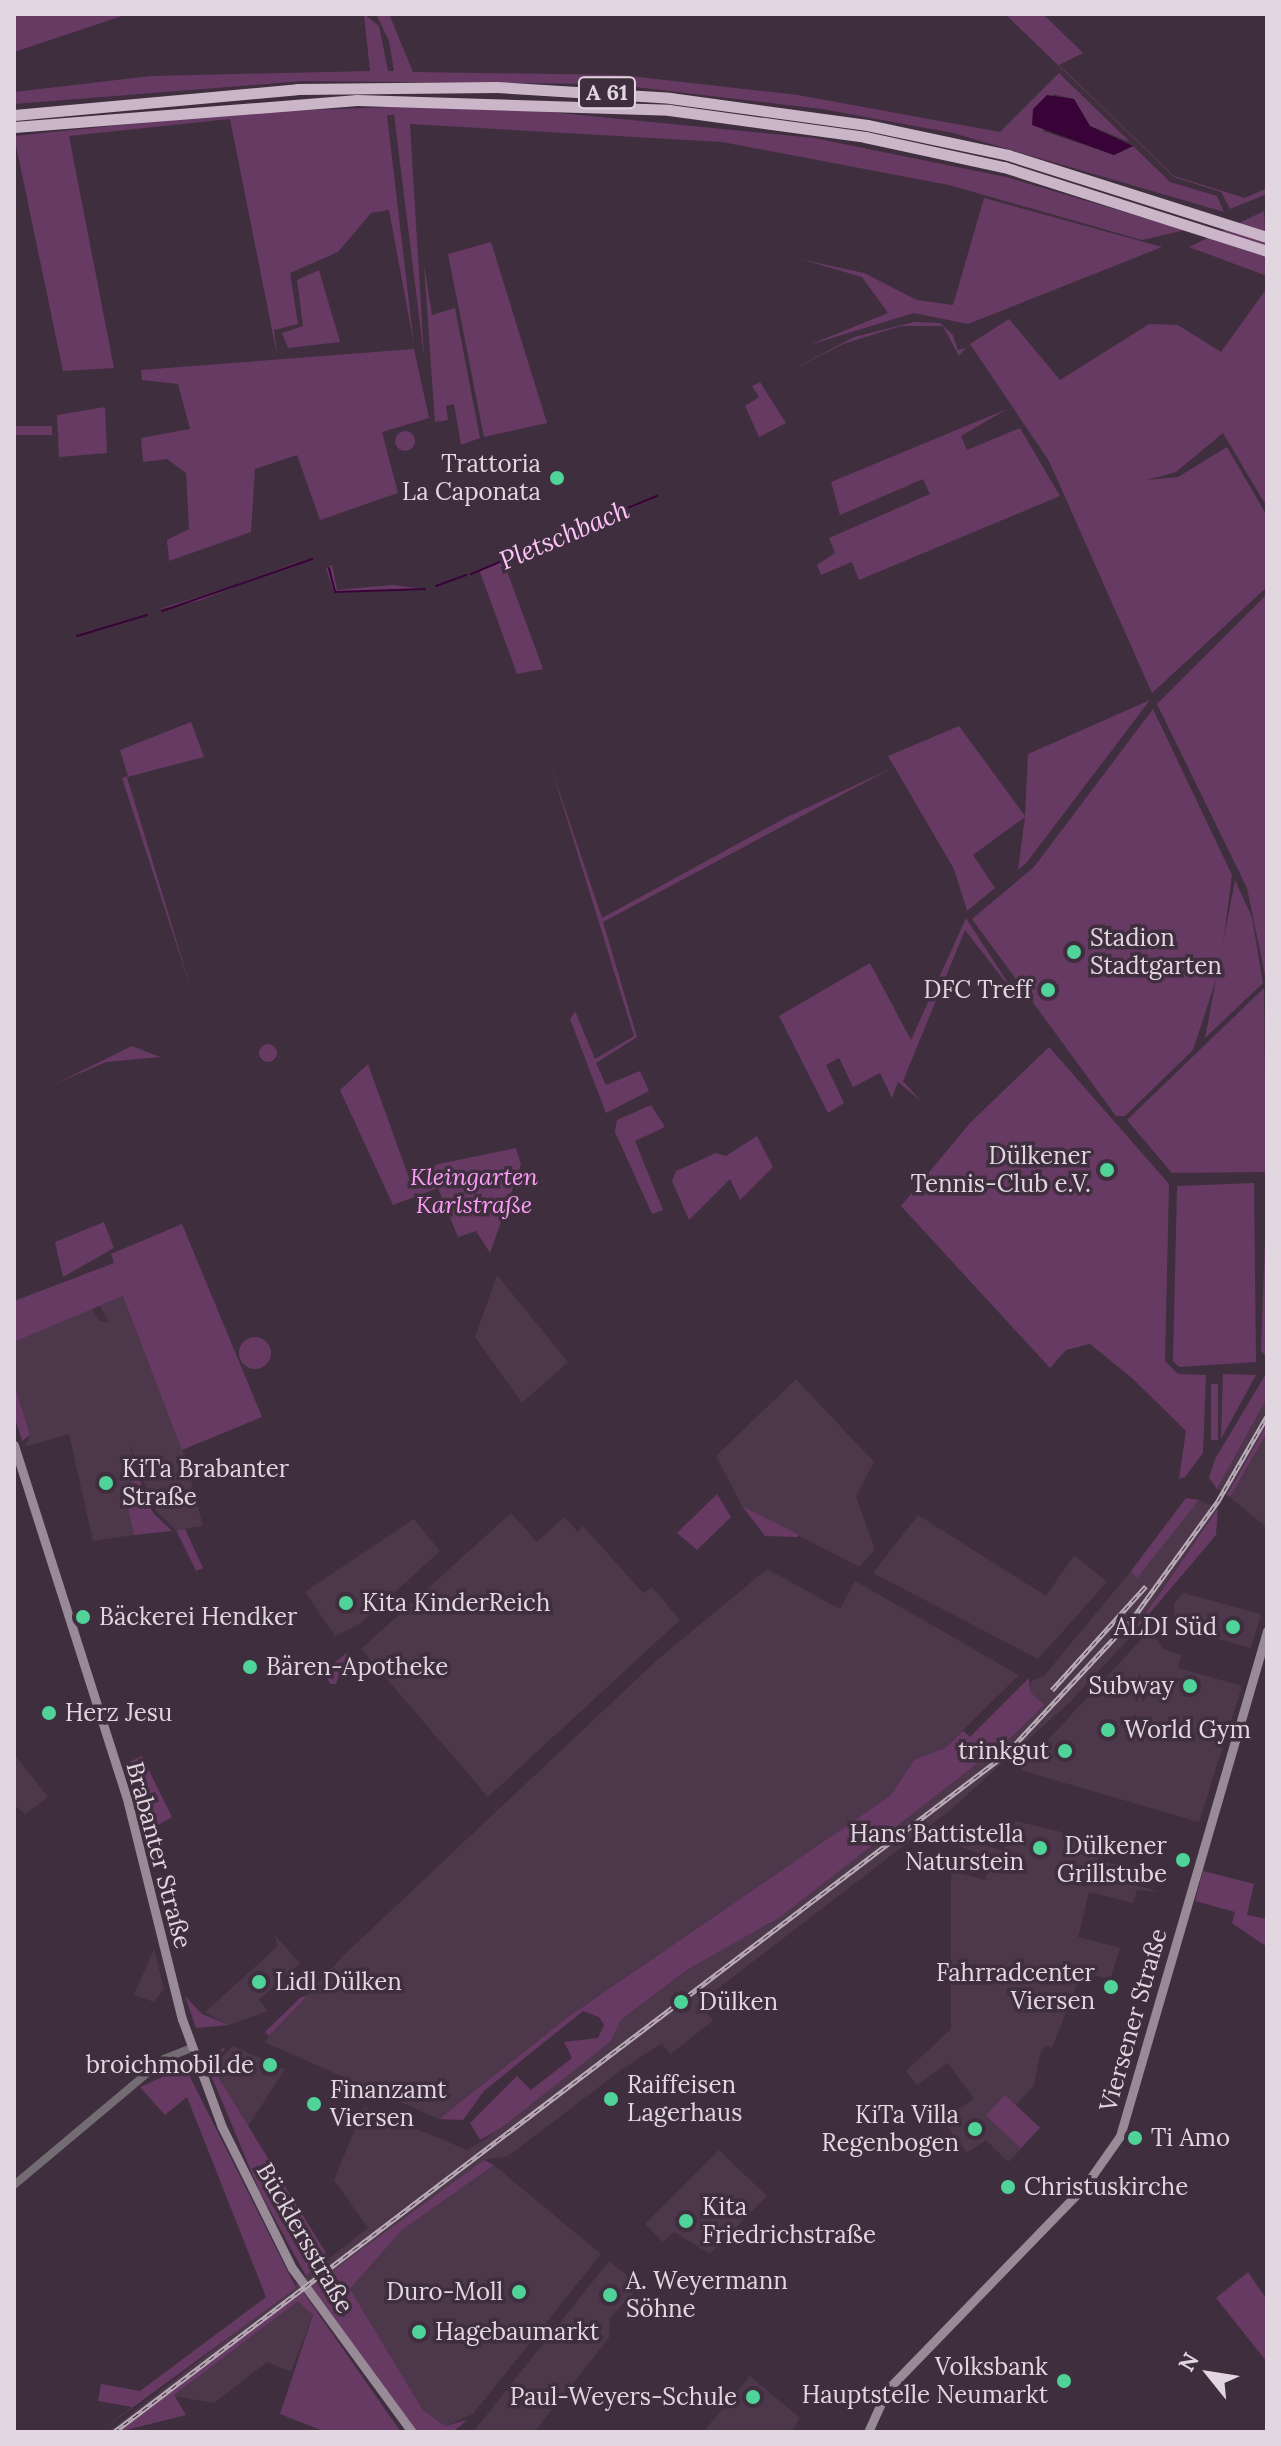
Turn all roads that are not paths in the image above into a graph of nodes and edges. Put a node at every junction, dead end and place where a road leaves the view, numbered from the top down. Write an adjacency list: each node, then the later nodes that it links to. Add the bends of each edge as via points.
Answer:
1 (14, 115): 3 (highway, A 61, via 312,88 497,87 670,98 933,138 1189,208)
2 (14, 127): 4 (highway, A 61, via 276,102 579,103 865,137 1004,167 1178,218)
3 (1267, 237)
4 (1267, 251)
5 (14, 1445): 7 (main road, Brabanter Straße, via 128,1803)
6 (1267, 1631): 10 (main road, Viersener Straße, via 1120,2136 1085,2186 887,2390)
7 (191, 2048): 8 (street, via 164,2059); 9 (main road, Bücklersstraße, via 292,2268)
8 (14, 2185)
9 (412, 2432)
10 (868, 2432)

